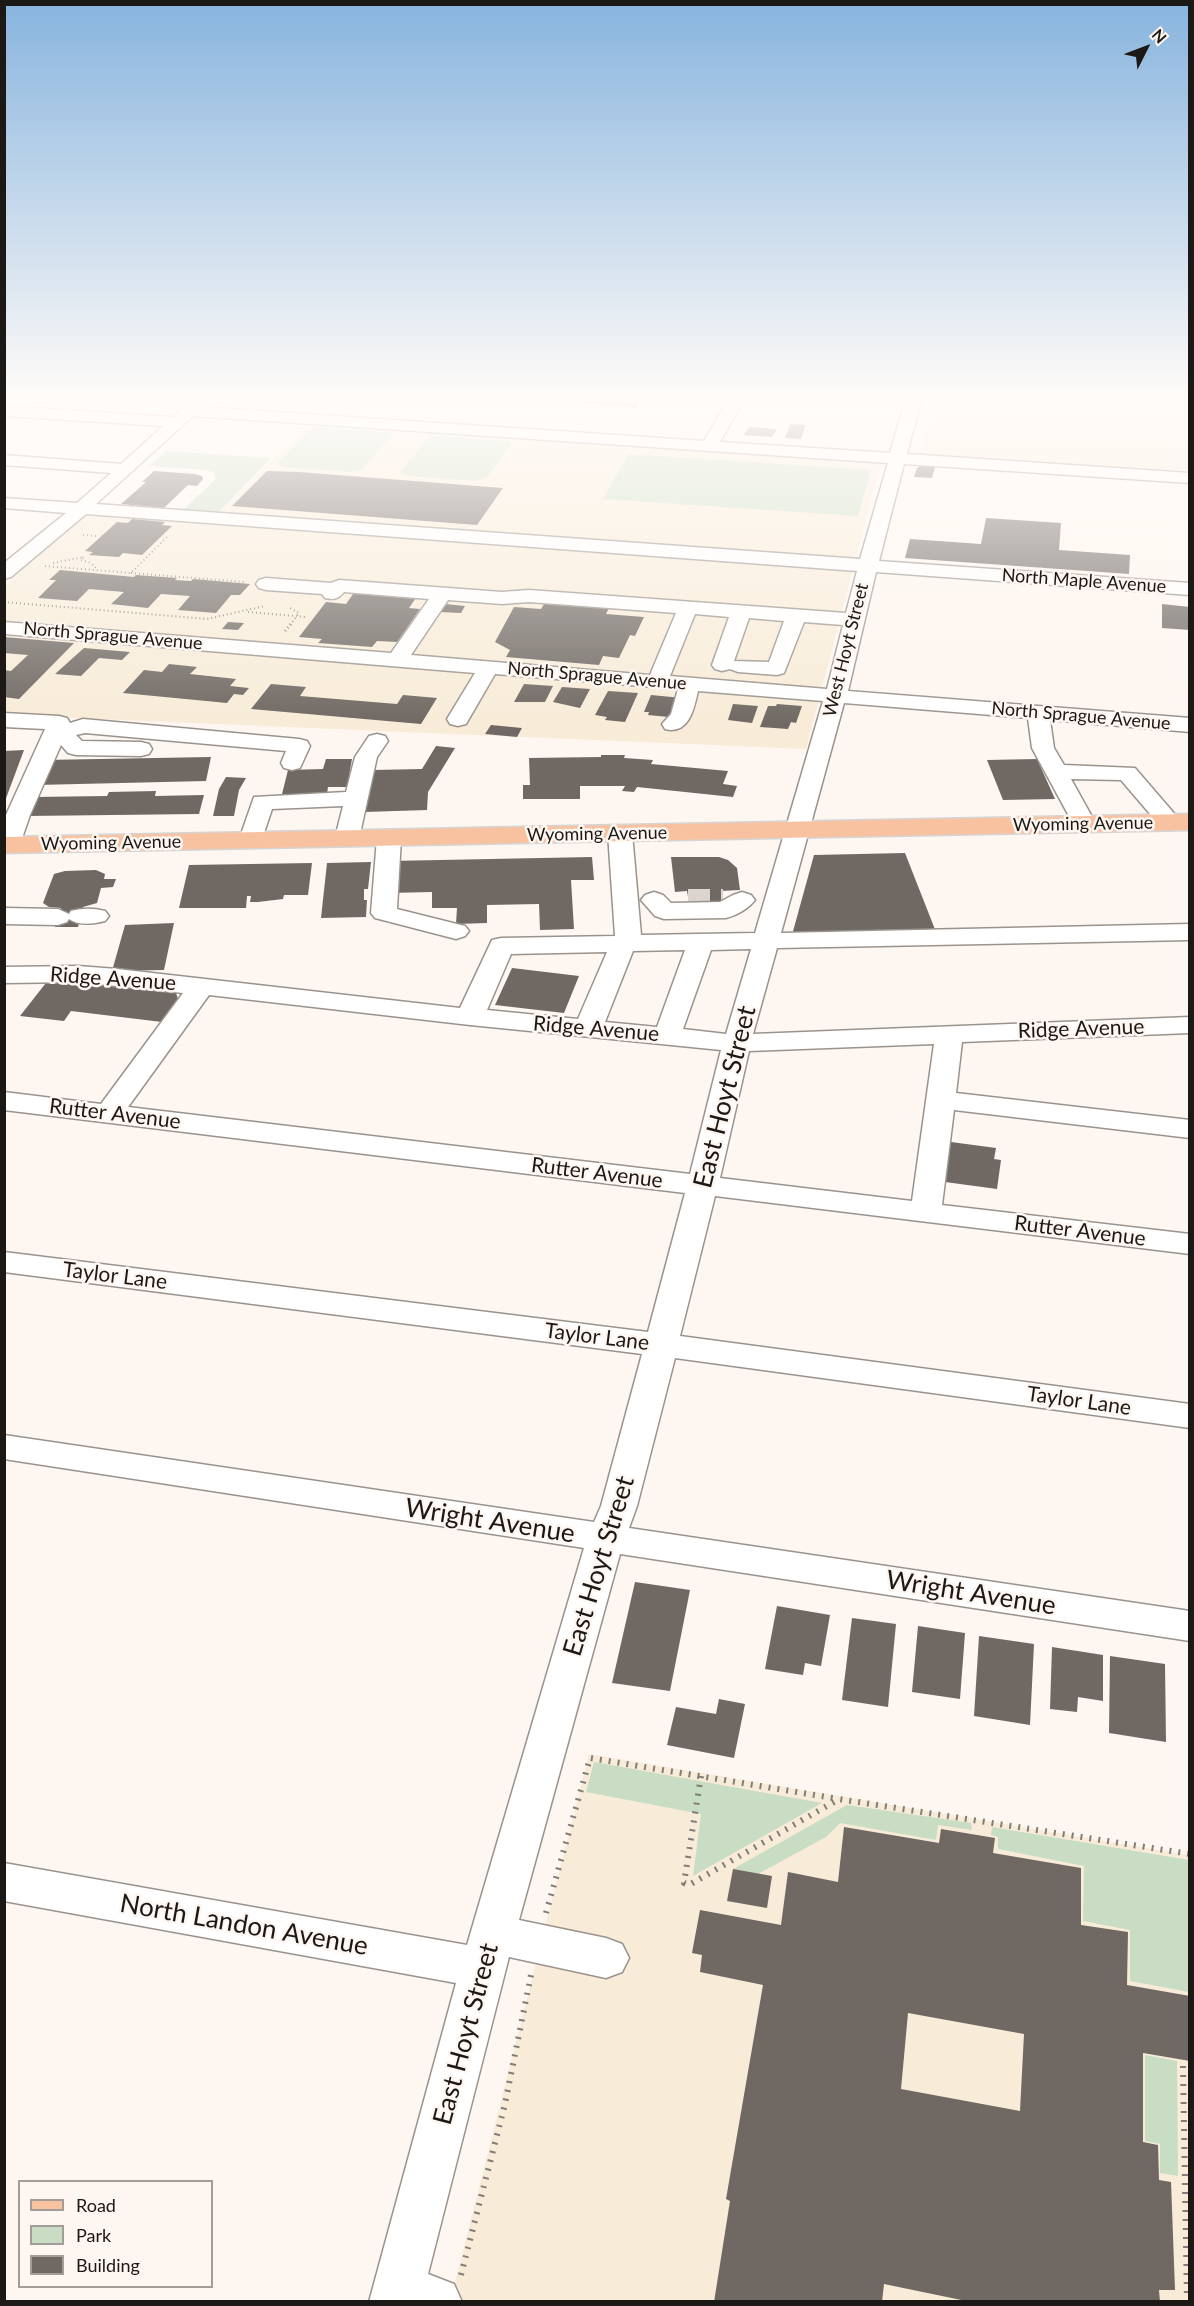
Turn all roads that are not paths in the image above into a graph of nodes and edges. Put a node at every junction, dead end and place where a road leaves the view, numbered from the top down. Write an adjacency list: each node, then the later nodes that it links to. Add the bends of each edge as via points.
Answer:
1 (76, 509): 2 (street, North Maple Avenue)
2 (81, 509): 5 (street); 6 (street, North Maple Avenue)
3 (884, 509): 6 (street, West Hoyt Street)
4 (4, 546): 5 (street)
5 (34, 549): 7 (street)
6 (868, 565): 9 (street, North Maple Avenue); 14 (street, West Hoyt Street)
7 (4, 573)
8 (266, 584): 10 (street, via 334,592 339,586)
9 (1190, 589)
10 (442, 594): 11 (street); 16 (street)
11 (688, 608): 12 (street); 17 (street)
12 (741, 612): 13 (street); 18 (street)
13 (796, 616): 14 (street); 18 (street, via 777,669)
14 (854, 620): 22 (street, West Hoyt Street)
15 (4, 628): 16 (street, North Sprague Avenue)
16 (397, 660): 19 (street, North Sprague Avenue)
17 (666, 661): 20 (street); 21 (street)
18 (722, 665): 20 (street)
19 (489, 667): 21 (street, North Sprague Avenue); 24 (street)
20 (692, 670): 21 (street, North Sprague Avenue); 22 (street, North Sprague Avenue); 26 (street, via 681,716)
21 (658, 681)
22 (836, 695): 23 (street, North Sprague Avenue); 35 (street, West Hoyt Street)
23 (1038, 712): 27 (street, North Sprague Avenue); 31 (street, via 1043,748)
24 (458, 719)
25 (4, 720): 28 (street, via 59,723)
26 (673, 724)
27 (1190, 725)
28 (58, 733): 30 (street, via 76,748 168,749 184,735 299,746); 40 (street)
29 (377, 741): 32 (street, via 366,757)
30 (292, 763)
31 (1056, 772): 33 (street, via 1127,773); 34 (street)
32 (356, 799): 37 (street); 39 (street, via 262,802)
33 (1180, 823): 34 (main road, Wyoming Avenue)
34 (1084, 824): 35 (main road, Wyoming Avenue)
35 (797, 830): 36 (main road, Wyoming Avenue); 44 (street, East Hoyt Street)
36 (620, 833): 38 (main road, Wyoming Avenue); 41 (street)
37 (347, 838): 38 (main road, Wyoming Avenue); 39 (main road, Wyoming Avenue)
38 (389, 838): 47 (street, via 384,914)
39 (251, 840): 40 (main road, Wyoming Avenue)
40 (7, 845)
41 (626, 900): 42 (street); 51 (street, via 629,934)
42 (654, 900): 43 (street); 44 (street, via 664,911 726,910)
43 (688, 900)
44 (748, 900): 49 (street, East Hoyt Street)
45 (4, 916): 46 (street)
46 (78, 916)
47 (456, 931)
48 (1190, 932): 49 (street)
49 (766, 941): 50 (street); 59 (street, East Hoyt Street)
50 (701, 942): 51 (street); 58 (street)
51 (623, 944): 54 (street, via 501,946); 56 (street)
52 (4, 975): 53 (street, Ridge Avenue, via 78,974)
53 (202, 986): 54 (street, Ridge Avenue); 62 (street)
54 (470, 1017): 56 (street, Ridge Avenue)
55 (1190, 1025): 57 (street, Ridge Avenue)
56 (588, 1029): 58 (street, Ridge Avenue)
57 (949, 1035): 59 (street, Ridge Avenue); 60 (street)
58 (668, 1036): 59 (street, Ridge Avenue)
59 (737, 1043): 64 (street, East Hoyt Street)
60 (942, 1100): 63 (street); 65 (street)
61 (4, 1101): 62 (street, Rutter Avenue)
62 (108, 1114): 64 (street, Rutter Avenue)
63 (1190, 1129)
64 (703, 1185): 65 (street, Rutter Avenue); 68 (street, East Hoyt Street)
65 (926, 1212): 66 (street, Rutter Avenue)
66 (1190, 1244)
67 (4, 1262): 68 (street, Taylor Lane)
68 (661, 1345): 69 (street, Taylor Lane); 71 (street, East Hoyt Street, via 619,1506)
69 (1190, 1416)
70 (4, 1447): 71 (street, Wright Avenue)
71 (606, 1538): 72 (street, Wright Avenue); 74 (street, East Hoyt Street)
72 (1190, 1626)
73 (4, 1882): 74 (street, North Landon Avenue)
74 (488, 1951): 75 (street, North Landon Avenue, via 537,1944); 76 (street, East Hoyt Street)
75 (606, 1958)
76 (422, 2294)

